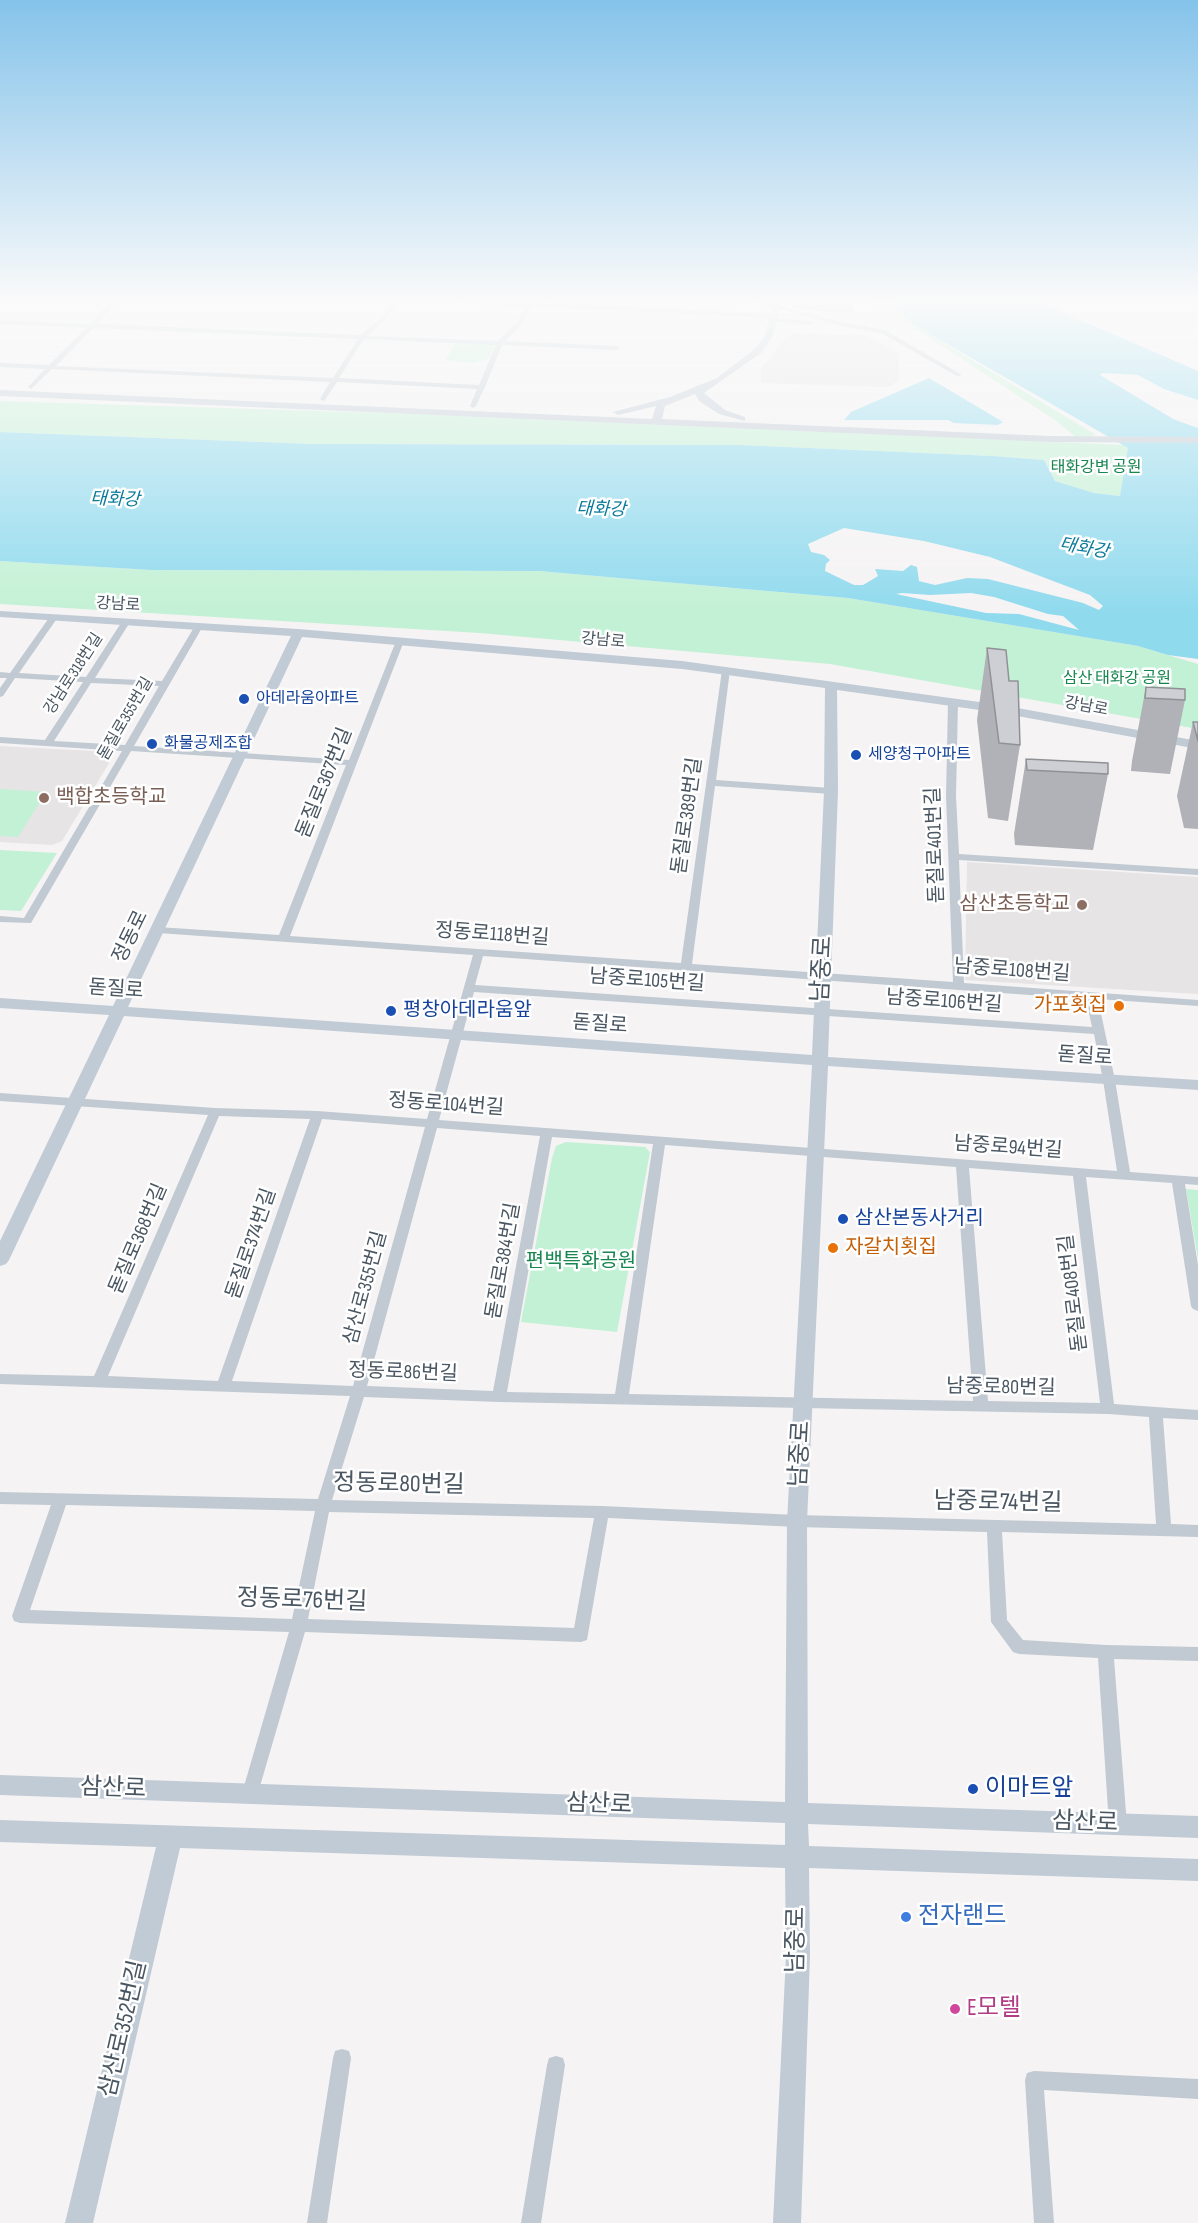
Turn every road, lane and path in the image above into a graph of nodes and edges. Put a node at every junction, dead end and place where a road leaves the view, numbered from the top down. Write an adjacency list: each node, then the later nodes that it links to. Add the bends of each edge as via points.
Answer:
1 (302, 406): 5 (main road)
2 (644, 406): 5 (main road)
3 (661, 406): 6 (main road)
4 (712, 406): 7 (main road, via 737,418)
5 (572, 416): 6 (main road)
6 (657, 420): 7 (main road)
7 (775, 426): 8 (main road, via 1085,440)
8 (1198, 440)
9 (0, 614): 10 (main road, 강남로)
10 (54, 617): 11 (main road, 강남로); 17 (street)
11 (126, 622): 12 (main road, 강남로); 18 (street, 강남로318번길)
12 (199, 626): 13 (main road, 강남로); 19 (street, 돋질로355번길)
13 (298, 633): 14 (main road, 강남로); 27 (main road, 정동로)
14 (400, 641): 15 (main road, 강남로); 28 (street, 돋질로367번길)
15 (726, 670): 20 (main road, 강남로); 29 (street, 돋질로389번길)
16 (0, 675): 17 (street)
17 (12, 676): 18 (street); 21 (street)
18 (89, 680): 19 (street); 24 (street, 강남로318번길)
19 (164, 684): 26 (street, 돋질로355번길)
20 (831, 686): 22 (main road, 강남로); 30 (main road, 남중로)
21 (0, 694)
22 (953, 702): 25 (main road, 강남로); 31 (street, 돋질로401번길, via 951,796)
23 (0, 741): 24 (street)
24 (48, 743): 26 (street)
25 (1198, 745)
26 (126, 749): 27 (street); 33 (street, 돋질로355번길, via 27,921)
27 (239, 757): 28 (street); 34 (main road, 정동로)
28 (352, 763): 35 (street, 돋질로367번길)
29 (710, 783): 30 (street); 37 (street, 돋질로389번길)
30 (831, 791): 38 (main road, 남중로)
31 (955, 857): 32 (street); 39 (street, 돋질로401번길)
32 (1198, 872)
33 (0, 919)
34 (158, 930): 35 (street, 정동로118번길); 44 (main road, 정동로)
35 (283, 939): 36 (street, 정동로118번길)
36 (479, 952): 37 (street, 정동로118번길); 40 (street, 삼산로355번길)
37 (686, 966): 38 (street, 정동로118번길)
38 (823, 976): 39 (street, 남중로108번길); 45 (main road, 남중로)
39 (959, 986): 41 (street, 남중로108번길)
40 (469, 988): 45 (street, 남중로105번길); 47 (street, 삼산로355번길)
41 (1092, 995): 43 (street, 남중로108번길); 46 (street)
42 (0, 1003): 44 (main road, 돋질로)
43 (1198, 1003)
44 (118, 1011): 47 (main road, 돋질로); 52 (main road, 정동로)
45 (821, 1011): 46 (street, 남중로106번길); 48 (main road, 남중로)
46 (1099, 1031): 49 (street)
47 (456, 1036): 48 (main road, 돋질로); 55 (street, 삼산로355번길)
48 (820, 1062): 49 (main road, 돋질로); 58 (main road, 남중로)
49 (1109, 1080): 50 (main road, 돋질로); 61 (street)
50 (1198, 1085)
51 (0, 1096): 52 (street, 정동로104번길)
52 (75, 1102): 53 (street, 정동로104번길); 64 (main road, 정동로)
53 (215, 1112): 54 (street, 정동로104번길); 67 (street, 돋질로368번길)
54 (317, 1115): 55 (street, 정동로104번길); 68 (street, 돋질로374번길)
55 (431, 1124): 56 (street, 정동로104번길); 69 (street, 삼산로355번길)
56 (547, 1133): 57 (street, 정동로104번길); 70 (street, 돋질로384번길)
57 (660, 1142): 58 (street, 정동로104번길); 71 (street)
58 (814, 1153): 59 (street, 남중로94번길); 72 (main road, 남중로)
59 (962, 1164): 60 (street, 남중로94번길); 73 (street)
60 (1079, 1173): 61 (street, 남중로94번길); 74 (street, 돋질로408번길)
61 (1124, 1176): 62 (street, 남중로94번길)
62 (1178, 1180): 63 (street, 남중로94번길); 65 (street)
63 (1198, 1182)
64 (0, 1260)
65 (1198, 1306)
66 (0, 1379): 67 (street, 정동로86번길)
67 (99, 1381): 68 (street, 정동로86번길)
68 (223, 1387): 69 (street, 정동로86번길)
69 (358, 1391): 70 (street, 정동로86번길); 79 (street, 삼산로355번길)
70 (500, 1397): 71 (street, 정동로86번길)
71 (621, 1398): 72 (street, 정동로86번길)
72 (804, 1403): 73 (street, 남중로80번길); 81 (main road, 남중로)
73 (981, 1407): 74 (street, 남중로80번길)
74 (1108, 1409): 75 (street, 남중로80번길)
75 (1156, 1414): 76 (street, 남중로80번길); 83 (street)
76 (1198, 1414)
77 (0, 1498): 78 (street, 정동로80번길)
78 (60, 1501): 79 (street, 정동로80번길); 85 (street, 정동로76번길, via 20,1616)
79 (323, 1506): 80 (street, 정동로80번길); 85 (street, 삼산로355번길)
80 (602, 1512): 81 (street, 정동로80번길); 85 (street, 정동로76번길, via 582,1635)
81 (797, 1521): 82 (street, 남중로74번길); 90 (main road, 남중로)
82 (993, 1525): 83 (street, 남중로74번길); 86 (street, via 999,1622 1019,1647)
83 (1164, 1530): 84 (street, 남중로74번길)
84 (1198, 1531)
85 (298, 1625): 89 (street, 삼산로355번길)
86 (1106, 1652): 87 (street); 91 (street)
87 (1198, 1654)
88 (0, 1785): 89 (main road, 삼산로)
89 (250, 1793): 90 (main road, 삼산로)
90 (797, 1812): 91 (main road, 삼산로); 95 (main road, 남중로)
91 (1118, 1825): 92 (main road, 삼산로)
92 (1198, 1827)
93 (0, 1831): 94 (main road, 삼산로)
94 (171, 1836): 95 (main road, 삼산로); 100 (main road, 삼산로352번길)
95 (798, 1856): 96 (main road, 삼산로); 103 (main road, 남중로)
96 (1198, 1870)
97 (342, 2058): 101 (street)
98 (556, 2065): 102 (street)
99 (1198, 2089): 104 (street, via 1034,2080)
100 (79, 2223)
101 (316, 2223)
102 (531, 2223)
103 (788, 2223)
104 (1044, 2223)

